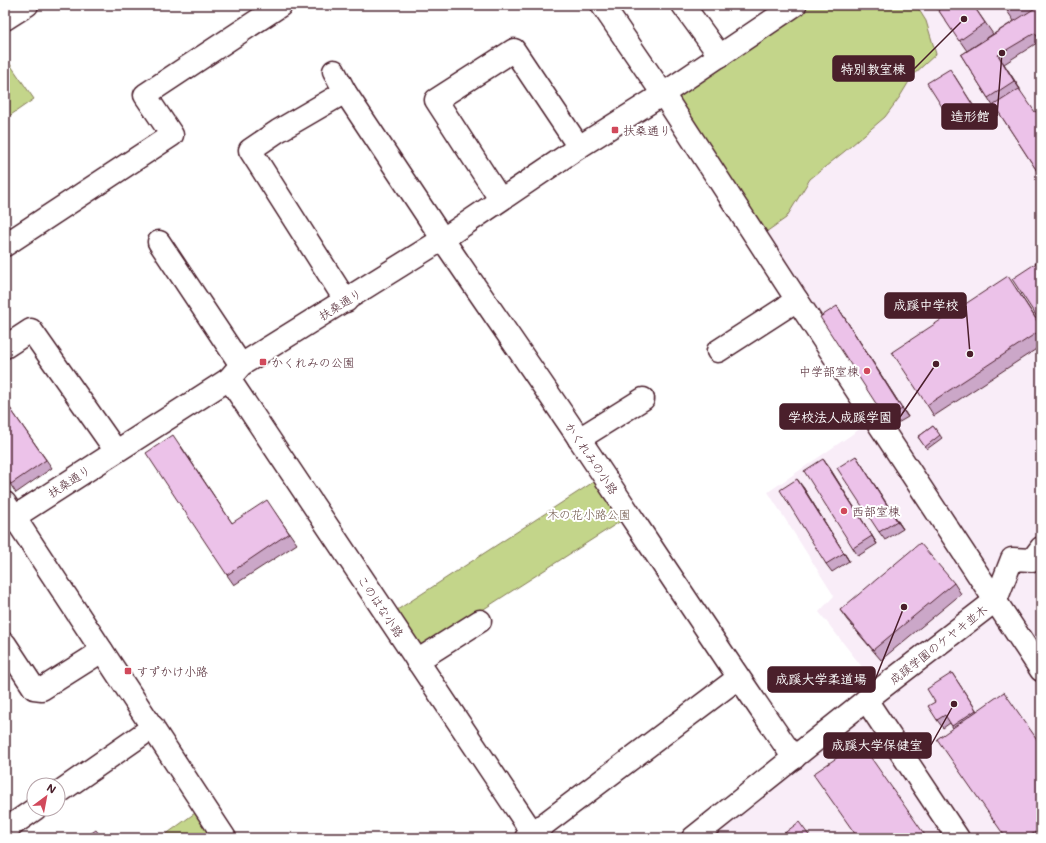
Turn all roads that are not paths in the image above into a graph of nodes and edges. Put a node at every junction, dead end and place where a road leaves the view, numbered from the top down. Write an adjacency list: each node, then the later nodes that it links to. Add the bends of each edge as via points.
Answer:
1 (27, 5): 6 (street)
2 (281, 5): 15 (street, via 145,95 172,135)
3 (602, 5): 10 (street)
4 (683, 5): 7 (street)
5 (783, 8): 7 (street, 扶桑通り)
6 (5, 19)
7 (720, 56): 10 (street, 扶桑通り)
8 (334, 71): 9 (street, かくれみの小路)
9 (345, 92): 13 (street, かくれみの小路); 17 (street, via 250,150)
10 (664, 94): 11 (street, 扶桑通り); 16 (street)
11 (578, 147): 12 (street, 扶桑通り); 12 (street, via 514,50 436,100)
12 (500, 199): 13 (street, 扶桑通り)
13 (443, 239): 17 (street, 扶桑通り); 22 (street, かくれみの小路)
14 (159, 242): 20 (street, このはな小路)
15 (5, 245)
16 (797, 300): 19 (street); 26 (street)
17 (346, 301): 20 (street, 扶桑通り)
18 (5, 347): 23 (street, via 31,330)
19 (718, 351)
20 (235, 372): 23 (street, 扶桑通り); 30 (street, このはな小路)
21 (643, 399): 22 (street)
22 (579, 439): 32 (street, かくれみの小路)
23 (116, 451): 24 (street, 扶桑通り)
24 (8, 514): 29 (street)
25 (1041, 548): 26 (street, via 1032,560 1012,559)
26 (996, 600): 31 (street); 33 (street, 成蹊学園のケヤキ並木)
27 (480, 621): 30 (street)
28 (5, 644): 29 (street, via 34,688 42,689)
29 (102, 651): 34 (street)
30 (417, 661): 39 (street, このはな小路)
31 (1041, 670)
32 (738, 678): 35 (street, かくれみの小路); 39 (street)
33 (866, 700): 35 (street, 成蹊学園のケヤキ並木); 42 (street)
34 (153, 727): 36 (street); 40 (street)
35 (794, 758): 41 (street, 成蹊学園のケヤキ並木)
36 (66, 787)
37 (26, 816): 38 (street)
38 (5, 830)
39 (532, 836)
40 (225, 838)
41 (693, 838)
42 (958, 838)

